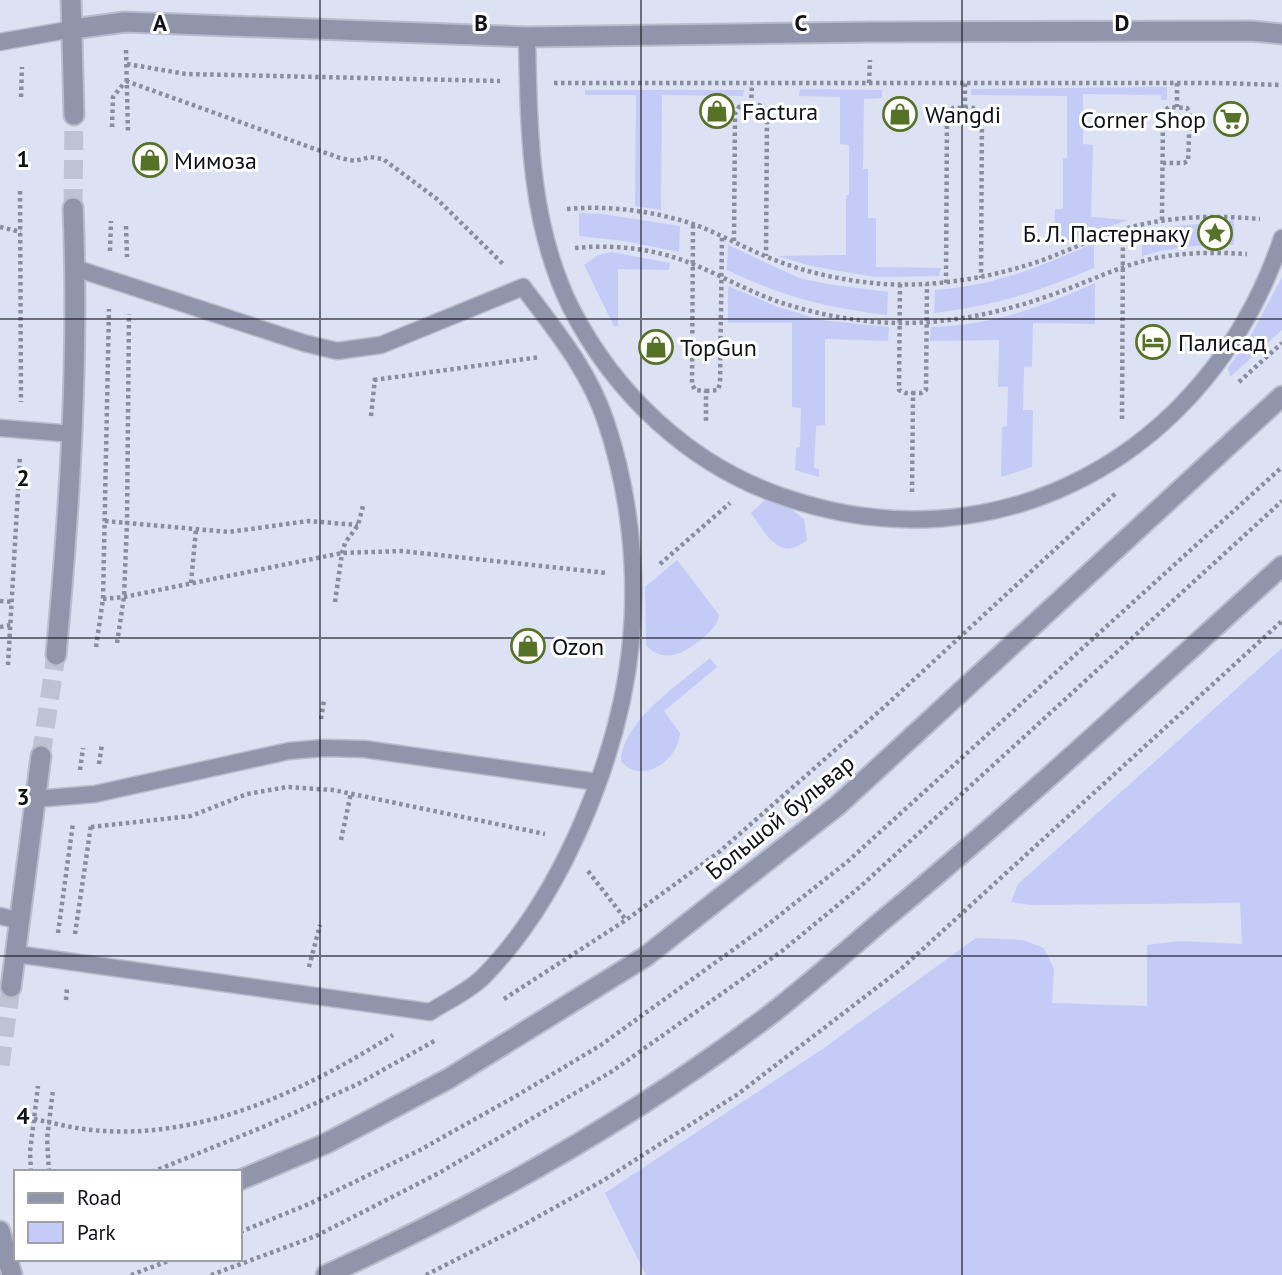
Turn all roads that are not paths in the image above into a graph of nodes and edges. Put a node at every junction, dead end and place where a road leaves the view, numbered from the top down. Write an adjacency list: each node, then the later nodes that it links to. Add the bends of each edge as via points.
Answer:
1 (71, 0): 2 (street)
2 (73, 29): 4 (street, via 125,22); 5 (lane); 6 (street)
3 (1282, 34): 4 (street, via 871,32)
4 (527, 37): 8 (lane, via 538,211 571,307 601,359 658,423 705,460 751,485 809,506 863,517 949,519 1002,509 1056,491 1122,455 1164,422 1220,361 1249,317)
5 (0, 42)
6 (74, 115)
7 (73, 208): 9 (street)
8 (1282, 239)
9 (75, 268): 12 (street); 16 (lane, via 319,348 350,350 382,345 523,287 588,377 622,478 632,576 631,642 624,688)
10 (1282, 396): 22 (street, Большой бульвар, via 837,806 645,957 448,1079 325,1144)
11 (0, 428): 12 (lane)
12 (72, 434): 14 (street)
13 (1282, 566): 25 (street, via 937,875 771,1014 650,1100 526,1174 417,1233)
14 (56, 655)
15 (41, 757): 17 (street)
16 (597, 782): 17 (lane, via 364,749 324,748 289,751 95,794); 20 (lane, via 558,874 522,930 482,978 430,1012)
17 (36, 799): 19 (street)
18 (0, 916): 19 (lane)
19 (20, 921): 20 (street)
20 (16, 954): 21 (street)
21 (12, 987)
22 (242, 1180)
23 (0, 1231): 24 (street)
24 (11, 1266)
25 (326, 1275)

